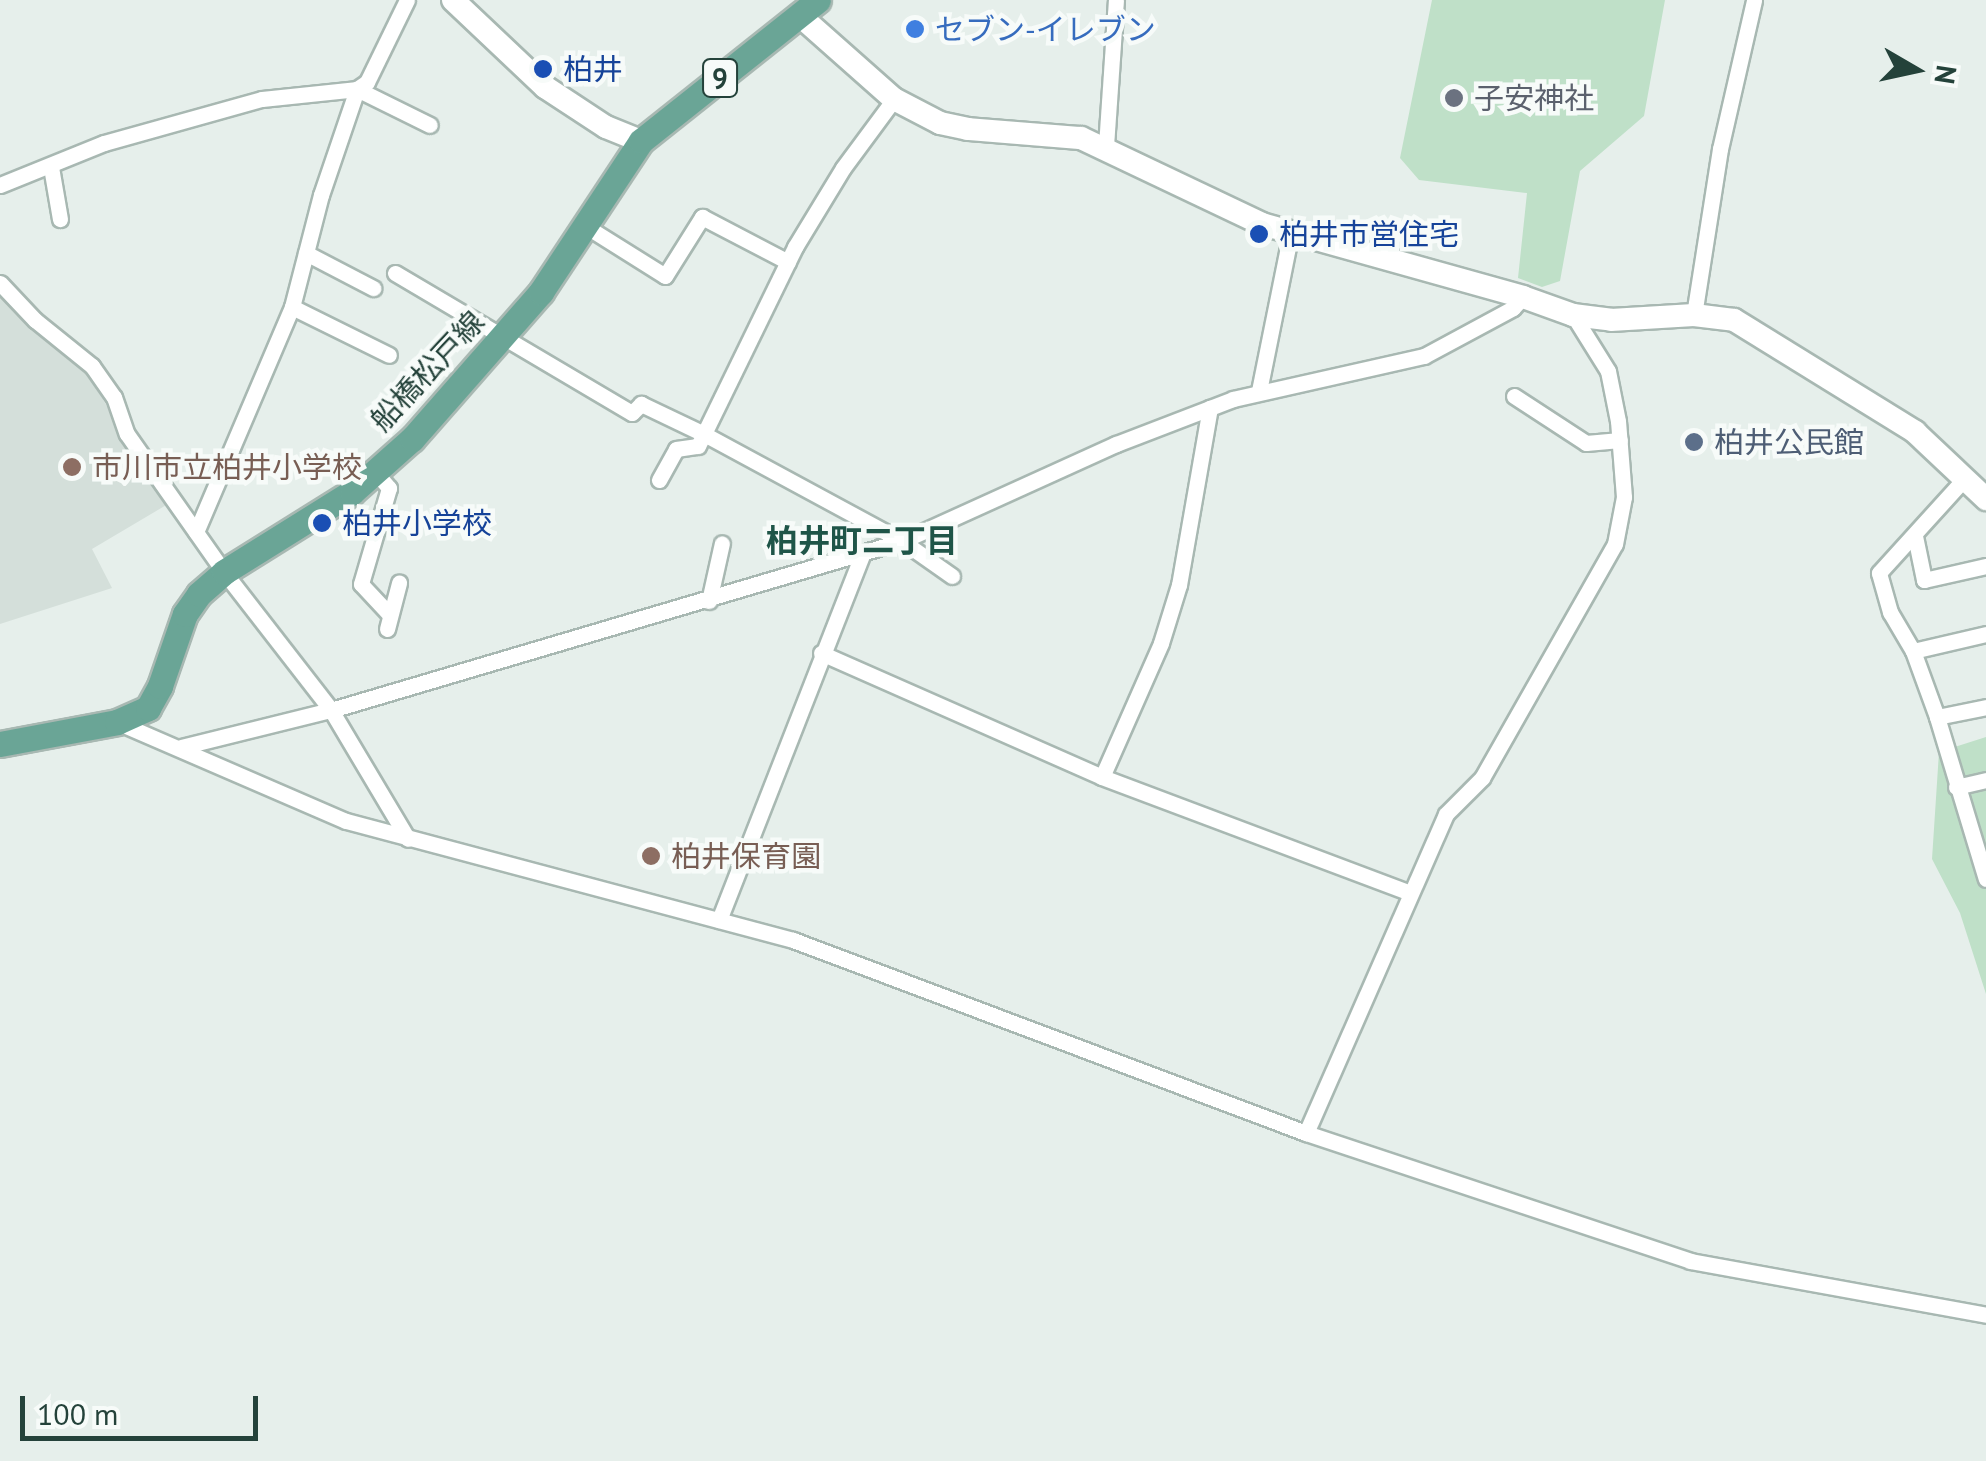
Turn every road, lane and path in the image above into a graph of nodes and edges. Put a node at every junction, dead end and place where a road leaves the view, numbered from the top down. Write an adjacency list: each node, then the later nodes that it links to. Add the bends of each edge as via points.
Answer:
1 (407, 0): 6 (street, via 367,82)
2 (453, 0): 9 (street, via 545,87)
3 (1116, 0): 10 (street)
4 (1754, 0): 23 (street, via 1720,149)
5 (809, 7): 7 (street); 9 (main road, 船橋松戸線 / 9)
6 (357, 89): 8 (street); 11 (street, via 276,95 104,143); 16 (street)
7 (894, 99): 10 (street, via 968,130 1066,136); 17 (street, via 843,168)
8 (430, 124)
9 (641, 141): 14 (main road, 船橋松戸線 / 9)
10 (1106, 146): 15 (street, via 1226,210)
11 (51, 167): 12 (street); 13 (street)
12 (0, 186)
13 (60, 219)
14 (586, 228): 17 (street, via 665,276 702,217); 25 (main road, 船橋松戸線 / 9)
15 (1291, 232): 21 (street); 27 (street)
16 (306, 253): 20 (street); 22 (street)
17 (788, 262): 30 (street)
18 (395, 272): 25 (street)
19 (0, 284): 36 (street, via 92,366 127,434)
20 (372, 288)
21 (1523, 296): 24 (street); 27 (street, via 1513,308 1424,356)
22 (292, 306): 26 (street); 36 (street)
23 (1694, 314): 24 (street); 33 (street, via 1749,327 1915,432)
24 (1573, 316): 31 (street, via 1608,370)
25 (505, 335): 30 (street, via 632,413 641,404); 32 (main road, 船橋松戸線 / 9)
26 (389, 355)
27 (1259, 391): 29 (street)
28 (1514, 396): 31 (street, via 1586,443)
29 (1210, 408): 38 (street); 55 (street, via 1180,584)
30 (704, 434): 34 (street, via 698,446 676,450); 38 (street)
31 (1620, 440): 60 (street, via 1624,497 1616,544 1482,778 1446,814)
32 (376, 473): 42 (main road, 船橋松戸線 / 9); 44 (street, via 389,488 361,584 388,622)
33 (1965, 478): 35 (street); 37 (street)
34 (659, 480)
35 (1986, 499)
36 (196, 532): 42 (street)
37 (1915, 536): 41 (street, via 1924,580); 47 (street, via 1879,573 1890,612)
38 (902, 541): 40 (street); 43 (street)
39 (722, 542): 45 (street)
40 (863, 553): 45 (street); 48 (street)
41 (1986, 566)
42 (224, 572): 50 (street); 52 (main road, 船橋松戸線 / 9, via 185,614 155,698 138,715)
43 (952, 576)
44 (400, 583)
45 (709, 601): 50 (street)
46 (1986, 634): 47 (street)
47 (1913, 651): 51 (street)
48 (821, 653): 55 (street); 61 (street)
49 (1986, 707): 51 (street)
50 (331, 710): 54 (street); 58 (street)
51 (1937, 717): 57 (street)
52 (117, 722): 53 (main road, 船橋松戸線 / 9); 54 (street)
53 (0, 744)
54 (181, 747): 58 (street, via 298,803)
55 (1102, 778): 60 (street)
56 (1986, 780): 57 (street)
57 (1956, 787): 59 (street)
58 (408, 839): 61 (street)
59 (1986, 880)
60 (1408, 892): 62 (street)
61 (719, 920): 62 (street, via 793,940)
62 (1306, 1133): 63 (street, via 1690,1261)
63 (1986, 1315)

